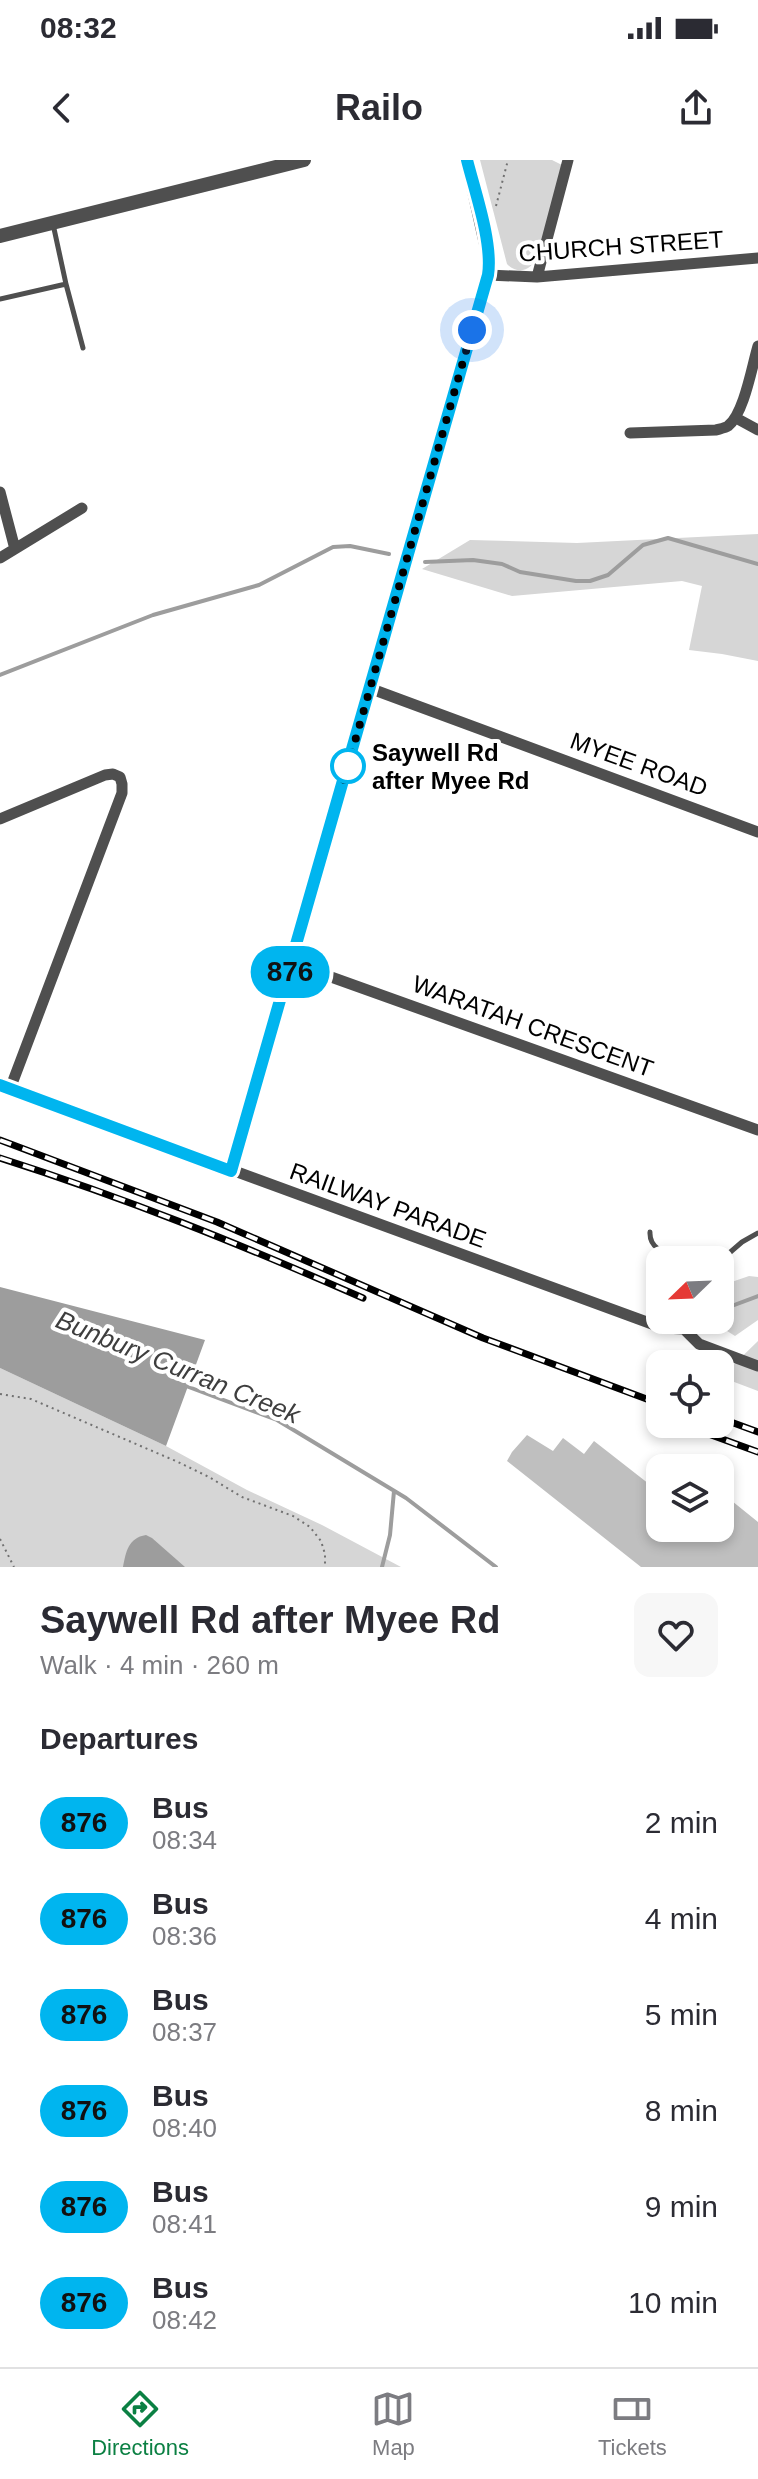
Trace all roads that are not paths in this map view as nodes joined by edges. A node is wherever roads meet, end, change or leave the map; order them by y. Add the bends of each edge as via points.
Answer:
1 (304, 160) edge
2 (467, 160) edge
3 (568, 160) edge
4 (52, 223) junction
5 (0, 236) edge
6 (758, 258) edge
7 (488, 275) junction
8 (537, 277) junction
9 (66, 284) junction
10 (0, 299) edge
11 (758, 346) edge
12 (83, 348) dead end
13 (736, 418) junction
14 (758, 430) edge
15 (630, 433) dead end
16 (0, 492) edge
17 (82, 508) dead end
18 (15, 549) junction
19 (0, 558) edge
20 (369, 688) junction
21 (0, 819) edge
22 (758, 832) edge
23 (292, 963) junction
24 (5, 1087) edge
25 (758, 1130) edge
26 (231, 1171) junction
27 (650, 1232) dead end
28 (758, 1233) edge
29 (653, 1246) edge
30 (734, 1249) edge
31 (646, 1322) edge
32 (689, 1334) edge
33 (758, 1366) edge

1 - 4 street
2 - 7 street via 486,238
3 - 8 street
4 - 5 street
4 - 9 lane
6 - 8 street, CHURCH STREET
7 - 8 street, CHURCH STREET
7 - 20 street
9 - 10 lane
9 - 12 lane
11 - 13 street
13 - 14 street
13 - 15 street via 716,430
16 - 18 street
17 - 18 street
18 - 19 street
20 - 22 street, MYEE ROAD
20 - 23 street
21 - 24 street via 105,775 120,777 122,793
23 - 25 street, WARATAH CRESCENT
23 - 26 street
24 - 26 street, RAILWAY PARADE
26 - 31 street, RAILWAY PARADE
27 - 29 lane
28 - 30 lane
32 - 33 street, RAILWAY PARADE via 699,1344

